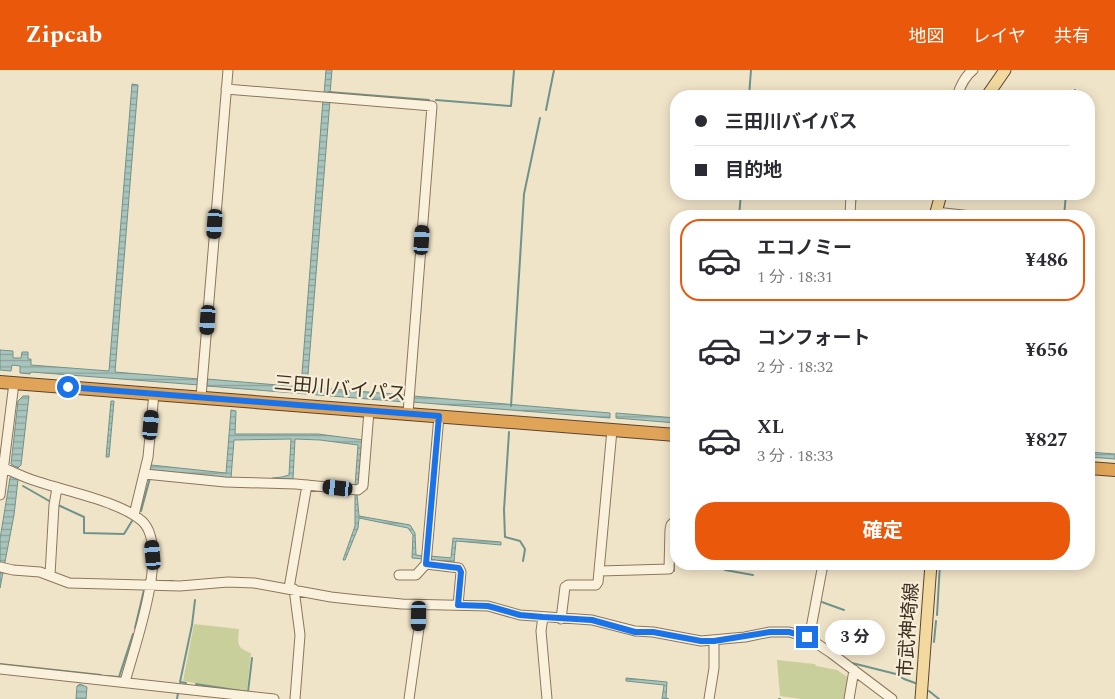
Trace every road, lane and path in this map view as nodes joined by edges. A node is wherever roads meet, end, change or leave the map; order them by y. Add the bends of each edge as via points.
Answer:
1 (228, 70) edge
2 (973, 70) edge
3 (1005, 70) edge
4 (226, 89) junction
5 (959, 90) edge
6 (991, 90) edge
7 (0, 382) edge
8 (14, 383) junction
9 (154, 393) junction
10 (201, 397) junction
11 (369, 411) junction
12 (408, 413) junction
13 (439, 416) junction
14 (612, 430) junction
15 (670, 435) edge
16 (2, 467) edge
17 (1095, 468) edge
18 (1115, 470) edge
19 (145, 474) junction
20 (307, 485) junction
21 (57, 488) junction
22 (0, 495) edge
23 (134, 515) junction
24 (670, 530) edge
25 (426, 564) junction
26 (2, 568) edge
27 (670, 569) edge
28 (670, 569) edge
29 (822, 570) edge
30 (931, 570) edge
31 (600, 571) junction
32 (399, 574) dead end
33 (50, 575) junction
34 (151, 584) junction
35 (291, 587) junction
36 (458, 603) junction
37 (419, 605) junction
38 (561, 616) junction
39 (543, 617) junction
40 (808, 635) junction
41 (714, 641) junction
42 (0, 669) edge
43 (854, 670) junction
44 (125, 682) junction
45 (185, 694) edge
46 (274, 699) edge
47 (295, 699) edge
48 (409, 699) edge
49 (547, 699) edge
50 (709, 699) edge
51 (850, 699) edge
52 (892, 699) edge
53 (921, 699) edge

1 - 4 street
2 - 5 street
3 - 6 main road
4 - 10 street
4 - 12 street via 432,106
7 - 8 highway, 三田川バイパス
8 - 9 highway, 三田川バイパス
8 - 16 street
9 - 10 highway, 三田川バイパス
9 - 19 street
10 - 11 highway, 三田川バイパス
11 - 12 highway, 三田川バイパス
11 - 20 street via 363,486 356,490
12 - 13 highway, 三田川バイパス
13 - 14 highway, 三田川バイパス
13 - 25 street
14 - 15 highway, 三田川バイパス
14 - 31 street
16 - 21 street
16 - 22 street
17 - 18 highway
19 - 20 street via 225,482
19 - 23 street
20 - 35 street
21 - 23 street
21 - 33 street
23 - 34 street via 148,529 152,540
24 - 27 street
25 - 32 street via 416,574
25 - 36 street via 459,568
26 - 33 street
28 - 31 street
29 - 40 street
30 - 53 main road, 市武神埼線
31 - 38 street via 596,585 565,587
33 - 34 street via 69,582
34 - 35 street via 180,586 254,582
34 - 44 street
35 - 37 street via 331,597
35 - 47 street via 300,635
36 - 37 street
36 - 39 street
37 - 48 street
38 - 39 street
38 - 41 street via 592,620 635,632
39 - 49 street via 541,631
40 - 41 street via 770,632
40 - 43 street
41 - 50 street
42 - 44 street
43 - 51 street
43 - 52 street
44 - 45 street
45 - 46 street

